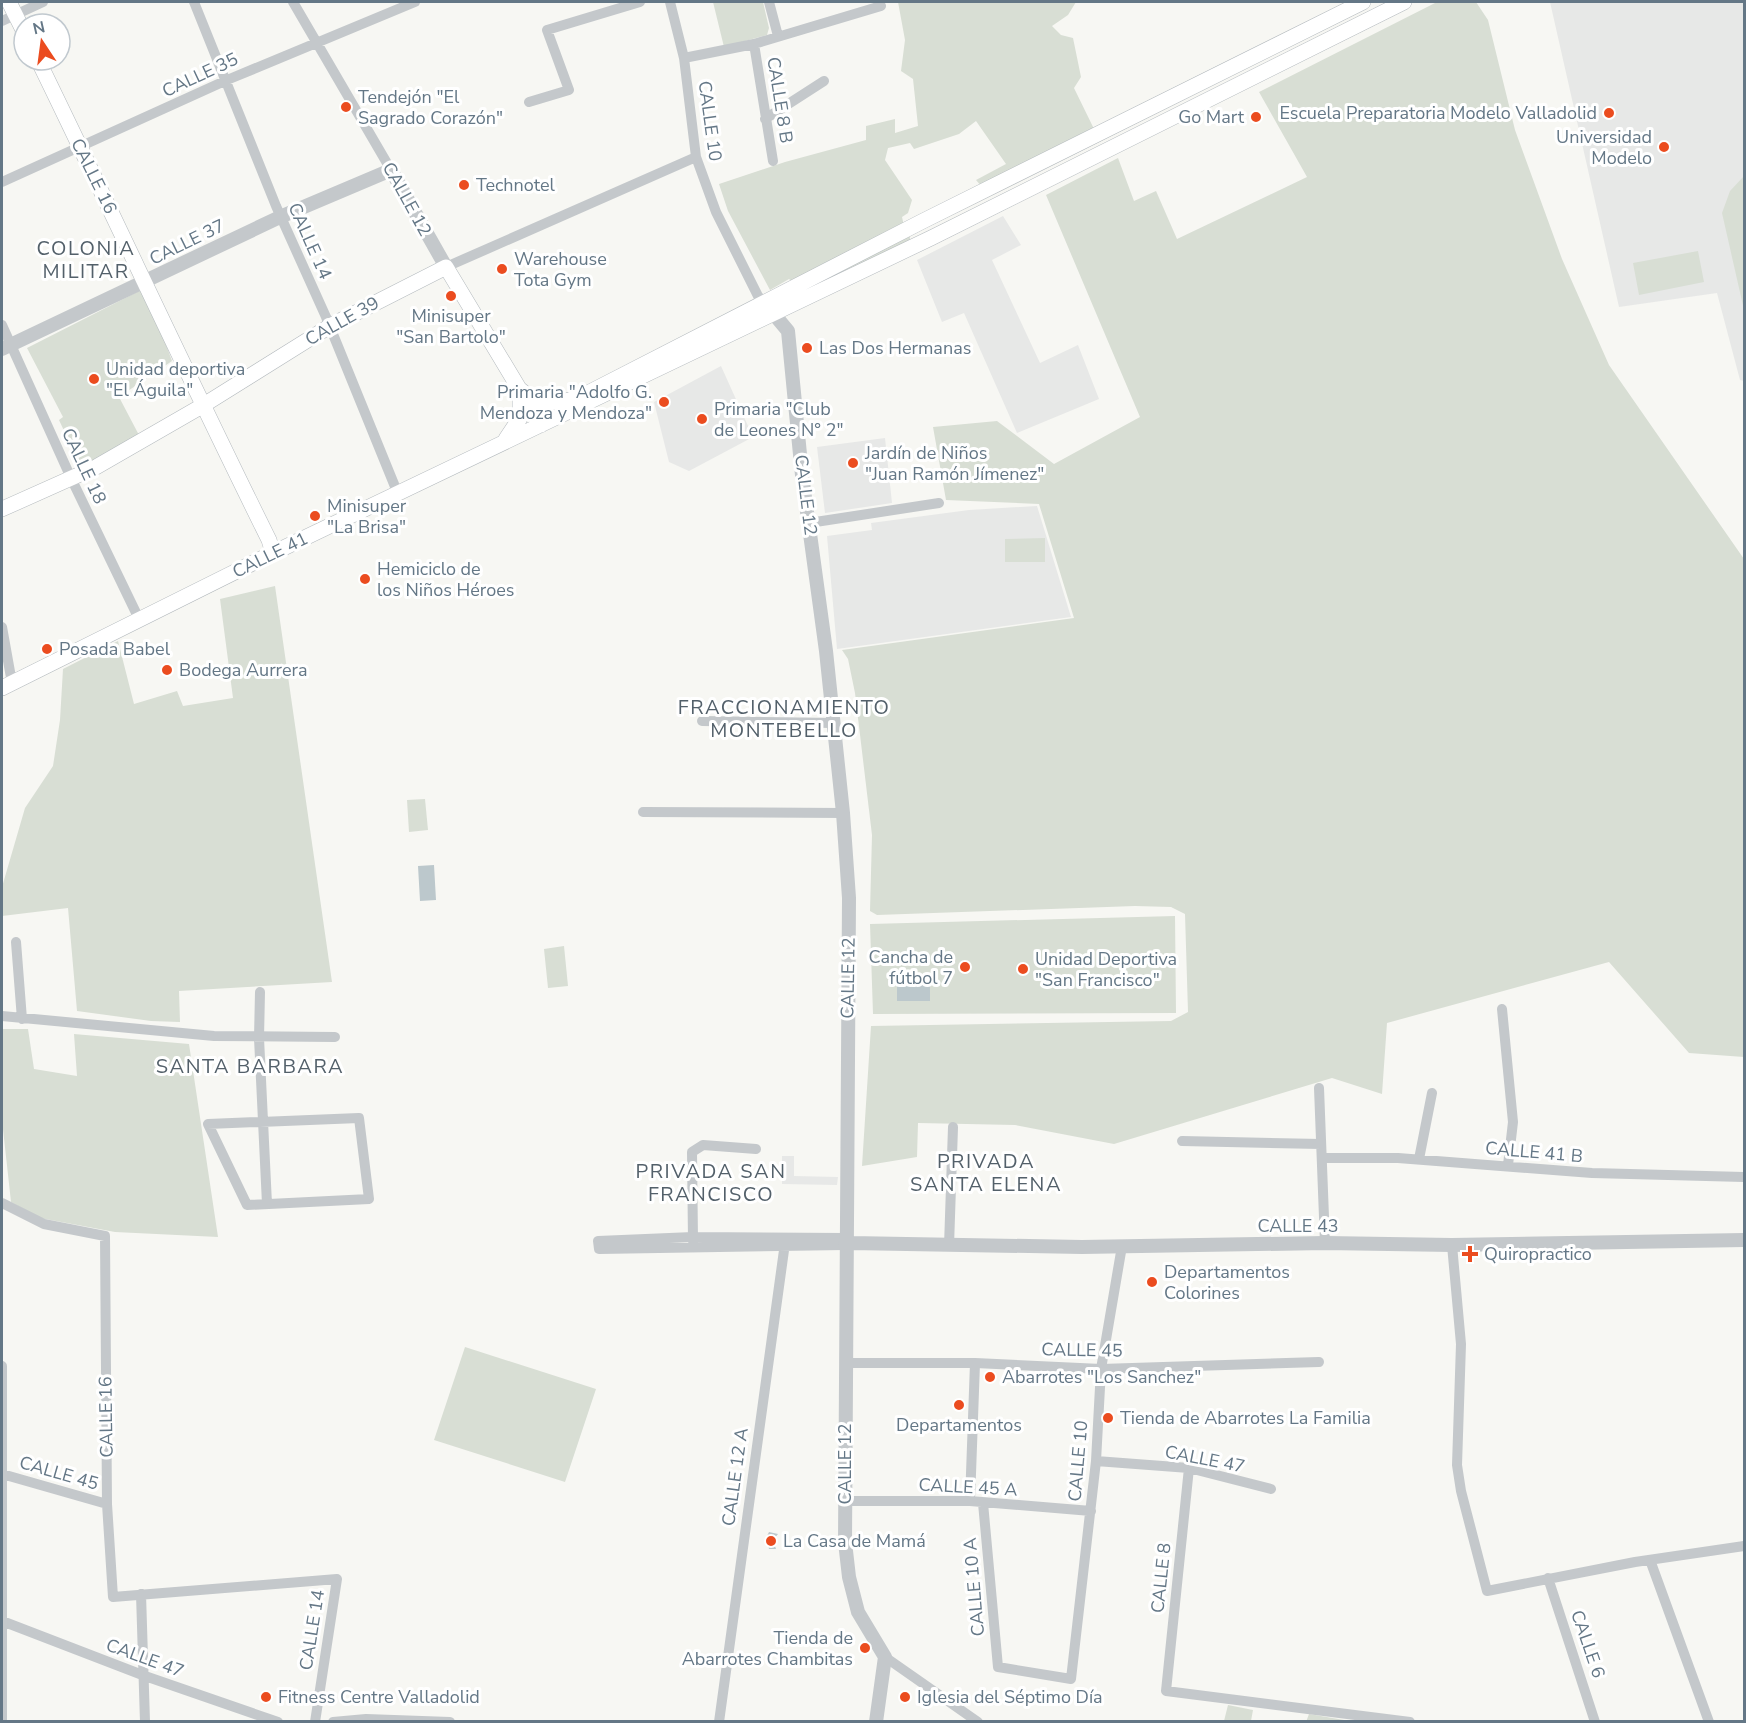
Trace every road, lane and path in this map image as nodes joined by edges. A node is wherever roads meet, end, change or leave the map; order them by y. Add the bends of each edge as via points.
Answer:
1 (43, 2) edge
2 (194, 2) edge
3 (293, 2) edge
4 (415, 2) edge
5 (640, 2) edge
6 (670, 2) edge
7 (770, 2) edge
8 (1363, 2) edge
9 (1404, 2) edge
10 (881, 6) dead end
11 (9, 12) edge
12 (778, 36) junction
13 (315, 42) junction
14 (754, 44) junction
15 (684, 58) junction
16 (44, 72) edge
17 (227, 80) junction
18 (824, 81) dead end
19 (529, 102) dead end
20 (765, 119) junction
21 (81, 148) junction
22 (696, 157) junction
23 (773, 161) dead end
24 (391, 170) junction
25 (2, 182) edge
26 (280, 217) junction
27 (923, 221) junction
28 (931, 238) junction
29 (446, 267) junction
30 (145, 282) junction
31 (770, 308) junction
32 (2, 325) edge
33 (330, 326) junction
34 (6, 348) edge
35 (518, 387) junction
36 (202, 406) junction
37 (541, 425) junction
38 (497, 446) junction
39 (70, 478) junction
40 (398, 494) junction
41 (939, 503) dead end
42 (2, 509) edge
43 (809, 523) junction
44 (273, 553) junction
45 (140, 619) junction
46 (2, 627) edge
47 (7, 686) edge
48 (702, 722) dead end
49 (834, 723) junction
50 (643, 812) dead end
51 (843, 813) junction
52 (16, 942) dead end
53 (260, 992) dead end
54 (1502, 1009) dead end
55 (2, 1016) edge
56 (22, 1018) junction
57 (335, 1037) dead end
58 (259, 1038) junction
59 (1319, 1088) dead end
60 (1432, 1093) dead end
61 (263, 1122) junction
62 (953, 1127) dead end
63 (1182, 1141) dead end
64 (1321, 1144) junction
65 (756, 1149) dead end
66 (1322, 1158) junction
67 (1419, 1159) junction
68 (1508, 1165) junction
69 (1744, 1177) edge
70 (2, 1203) edge
71 (267, 1204) junction
72 (1744, 1240) edge
73 (693, 1242) junction
74 (847, 1242) junction
75 (785, 1243) junction
76 (1325, 1243) junction
77 (1452, 1245) junction
78 (949, 1246) junction
79 (1122, 1246) junction
80 (1319, 1362) dead end
81 (845, 1363) junction
82 (975, 1363) junction
83 (2, 1366) edge
84 (1101, 1369) junction
85 (1096, 1461) junction
86 (1189, 1468) junction
87 (2, 1474) edge
88 (1271, 1489) dead end
89 (844, 1501) junction
90 (970, 1501) junction
91 (983, 1503) junction
92 (107, 1504) junction
93 (1091, 1510) junction
94 (1744, 1546) edge
95 (1650, 1560) junction
96 (1548, 1578) junction
97 (141, 1594) junction
98 (2, 1621) edge
99 (885, 1657) junction
100 (145, 1676) junction
101 (1071, 1679) joint
102 (2, 1722) edge
103 (145, 1722) edge
104 (278, 1722) edge
105 (315, 1722) edge
106 (333, 1722) edge
107 (450, 1722) edge
108 (719, 1722) edge
109 (876, 1722) edge
110 (978, 1722) edge
111 (1410, 1722) edge
112 (1595, 1722) edge
113 (1709, 1722) edge

1 - 11 street
2 - 17 street, CALLE 14
3 - 13 street, CALLE 12
4 - 13 street, CALLE 35
5 - 19 street via 547,30 569,90
6 - 15 street, CALLE 10
7 - 12 street
8 - 27 main road
9 - 28 main road
10 - 12 street
12 - 14 street
13 - 17 street, CALLE 35
13 - 24 street, CALLE 12
14 - 15 street
14 - 20 street, CALLE 8 B
15 - 22 street, CALLE 10
16 - 21 main road, CALLE 16
17 - 21 street, CALLE 35
17 - 26 street, CALLE 14
18 - 20 street
20 - 23 street, CALLE 8 B
21 - 25 street, CALLE 35
21 - 30 main road, CALLE 16
22 - 29 street, CALLE 39
22 - 31 street, CALLE 10 via 716,212 758,296
24 - 26 street, CALLE 37
24 - 29 street, CALLE 12
26 - 30 street, CALLE 37
26 - 33 street, CALLE 14
27 - 28 main road
27 - 31 main road
28 - 31 main road
29 - 33 main road, CALLE 39
29 - 35 main road, CALLE 12
30 - 34 street, CALLE 37
30 - 36 main road, CALLE 16
31 - 35 main road via 570,400 543,402 527,396
31 - 37 main road, CALLE 41
31 - 43 street, CALLE 12 via 788,331
32 - 34 street, CALLE 18
33 - 36 main road, CALLE 39
33 - 40 street, CALLE 14
34 - 39 street, CALLE 18
35 - 37 main road, CALLE 12
35 - 38 main road via 520,418 514,431
36 - 39 main road, CALLE 39
36 - 44 main road, CALLE 16
37 - 38 main road, CALLE 41
38 - 40 main road, CALLE 41
39 - 42 main road, CALLE 39
39 - 45 street, CALLE 18
40 - 44 main road, CALLE 41
41 - 43 street
43 - 49 street, CALLE 12
44 - 45 main road, CALLE 41
45 - 47 main road, CALLE 41
46 - 47 street
48 - 49 street
49 - 51 street, CALLE 12
50 - 51 street
51 - 74 street, CALLE 12 via 849,930
52 - 56 street
53 - 58 street
54 - 68 street via 1513,1122
55 - 56 street
56 - 58 street
57 - 58 street
58 - 61 street
59 - 64 street
60 - 67 street
61 - 71 street
61 - 71 street via 208,1124 247,1205
61 - 71 street via 359,1118 369,1199
62 - 78 street
63 - 64 street
64 - 66 street
65 - 73 street via 703,1145 692,1152
66 - 67 street, CALLE 41 B
66 - 76 street
67 - 68 street, CALLE 41 B
68 - 69 street, CALLE 41 B via 1620,1174
70 - 92 street, CALLE 16 via 44,1224 105,1236
72 - 77 street, CALLE 43
73 - 73 street via 598,1240 599,1250
73 - 75 street
74 - 75 street
74 - 78 street, CALLE 43
74 - 81 street, CALLE 12
75 - 108 street, CALLE 12 A
76 - 77 street, CALLE 43
76 - 79 street, CALLE 43
77 - 96 street via 1461,1344 1457,1465 1487,1591
78 - 79 street, CALLE 43
79 - 84 street, CALLE 10
80 - 84 street, CALLE 45
81 - 82 street, CALLE 45
81 - 89 street, CALLE 12
82 - 84 street, CALLE 45
82 - 90 street
83 - 87 street
84 - 85 street, CALLE 10
85 - 86 street, CALLE 47
85 - 93 street, CALLE 10
86 - 88 street, CALLE 47
86 - 111 street, CALLE 8 via 1166,1691
87 - 92 street, CALLE 45
87 - 98 street
89 - 90 street, CALLE 45 A
89 - 99 street, CALLE 12 via 844,1542 858,1612
90 - 91 street, CALLE 45 A
91 - 93 street, CALLE 45 A
91 - 101 street, CALLE 10 A via 998,1667
92 - 97 street, CALLE 16 via 113,1597
93 - 101 street, CALLE 10
94 - 95 street
95 - 96 street
95 - 113 street
96 - 112 street, CALLE 6
97 - 100 street
97 - 105 street, CALLE 14 via 337,1579
98 - 100 street, CALLE 47
98 - 102 street
99 - 109 street
99 - 110 street, CALLE 12
100 - 103 street
100 - 104 street, CALLE 47
106 - 107 street

